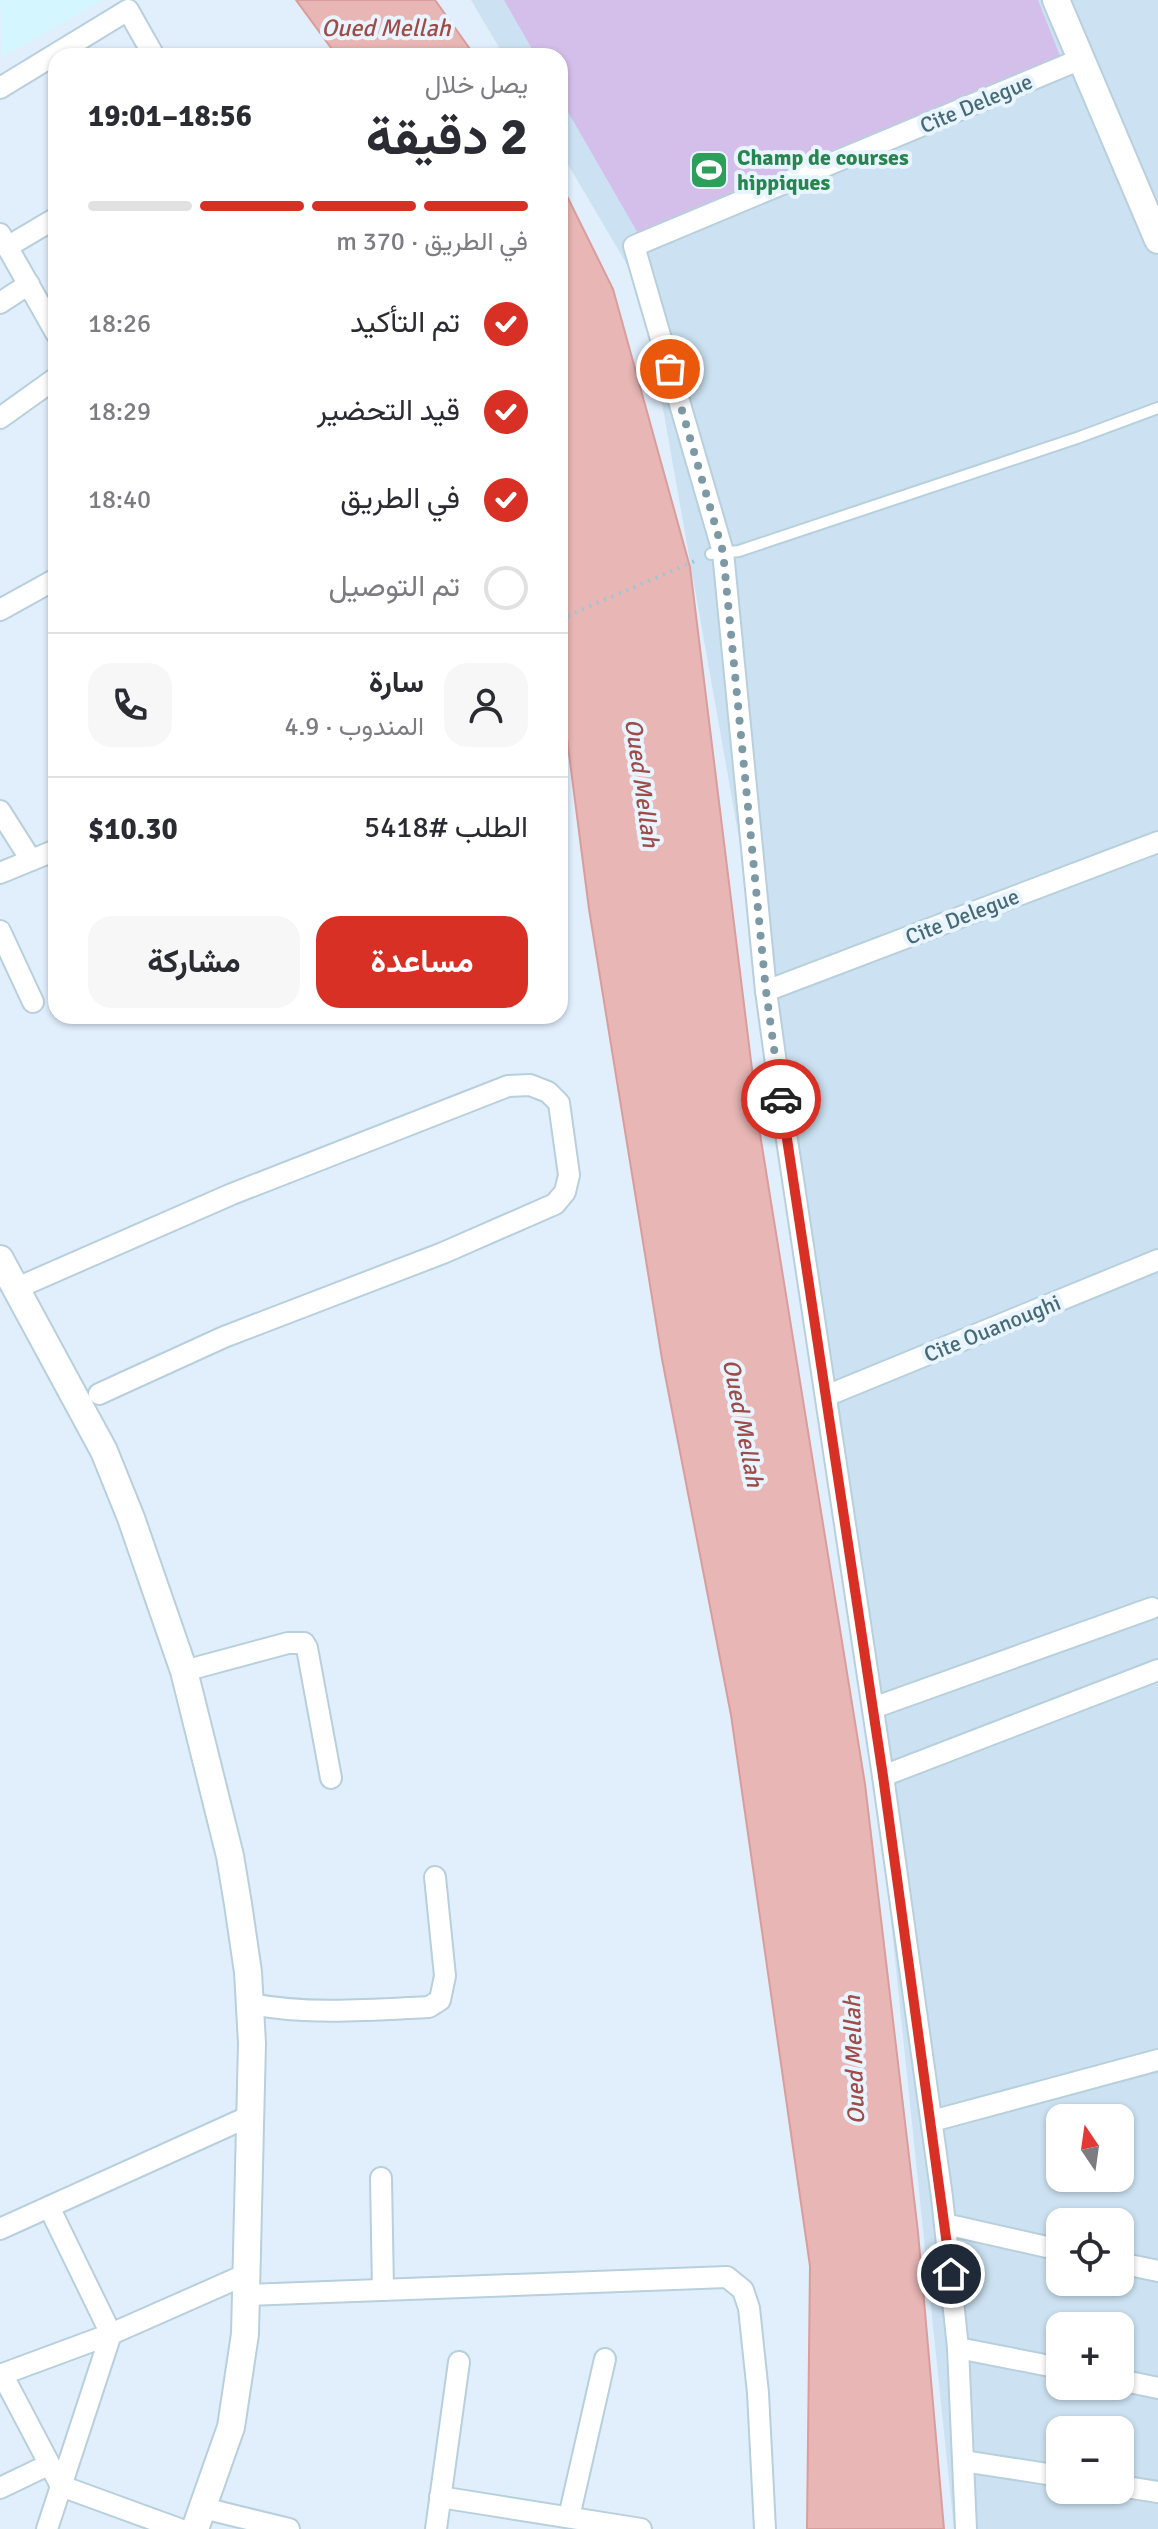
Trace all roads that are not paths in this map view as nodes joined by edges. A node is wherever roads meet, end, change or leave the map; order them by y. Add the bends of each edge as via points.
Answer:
1 (1056, 0) edge
2 (126, 5) edge
3 (61, 48) edge
4 (150, 48) edge
5 (48, 56) edge
6 (1081, 59) junction
7 (0, 88) edge
8 (48, 222) edge
9 (1158, 240) edge
10 (4, 241) edge
11 (29, 284) junction
12 (0, 303) edge
13 (48, 318) edge
14 (48, 384) edge
15 (1158, 408) edge
16 (0, 418) edge
17 (717, 553) junction
18 (48, 583) edge
19 (0, 610) edge
20 (0, 811) edge
21 (1158, 842) edge
22 (48, 853) edge
23 (31, 860) junction
24 (0, 873) edge
25 (0, 931) edge
26 (766, 991) junction
27 (33, 1002) dead end
28 (0, 1259) edge
29 (1158, 1260) edge
30 (17, 1288) junction
31 (99, 1394) dead end
32 (826, 1396) junction
33 (1152, 1608) dead end
34 (1158, 1670) edge
35 (184, 1671) junction
36 (873, 1708) junction
37 (883, 1776) junction
38 (331, 1778) dead end
39 (435, 1877) dead end
40 (251, 2004) junction
41 (1158, 2060) edge
42 (250, 2116) junction
43 (932, 2121) junction
44 (381, 2178) dead end
45 (49, 2207) junction
46 (945, 2224) junction
47 (0, 2229) edge
48 (1046, 2247) edge
49 (1134, 2266) edge
50 (1158, 2271) edge
51 (246, 2285) junction
52 (383, 2290) junction
53 (111, 2334) junction
54 (958, 2348) junction
55 (605, 2359) dead end
56 (459, 2362) dead end
57 (1046, 2365) edge
58 (1, 2375) edge
59 (1134, 2383) edge
60 (1158, 2388) edge
61 (963, 2461) junction
62 (48, 2465) junction
63 (1046, 2474) edge
64 (61, 2486) junction
65 (0, 2488) edge
66 (1134, 2488) edge
67 (1158, 2492) edge
68 (440, 2497) junction
69 (569, 2517) junction
70 (199, 2519) edge
71 (47, 2529) edge
72 (179, 2529) edge
73 (289, 2529) edge
74 (436, 2529) edge
75 (641, 2529) edge
76 (765, 2529) edge
77 (966, 2529) edge

1 - 6 street
2 - 3 street
2 - 4 street
5 - 7 street
6 - 9 street
6 - 17 street, Cite Delegue via 634,246
8 - 10 street
10 - 11 street
11 - 12 street
11 - 13 street
14 - 16 street
15 - 17 lane via 739,551
17 - 26 street
18 - 19 street
20 - 23 street
21 - 26 street, Cite Delegue
22 - 23 street
23 - 24 street
25 - 27 street
26 - 32 street
28 - 30 street
29 - 32 street, Cite Ouanoughi
30 - 31 street via 232,1194 508,1086 530,1085 559,1103 569,1175 555,1204 224,1337
30 - 35 street via 104,1451
32 - 36 street
33 - 36 street
34 - 37 street
35 - 38 street via 304,1643
35 - 40 street via 230,1856
36 - 37 street
37 - 43 street
39 - 40 street via 445,1976 440,2000 429,2007 348,2011
40 - 42 street
41 - 43 street
42 - 45 street
42 - 51 street
43 - 46 street
44 - 52 street
45 - 47 street
45 - 53 street
46 - 48 street
46 - 54 street
49 - 50 street
51 - 52 street
51 - 53 street
51 - 70 street via 245,2334 231,2427
52 - 76 street via 727,2277 737,2283 749,2308 754,2343
53 - 58 street
53 - 64 street
54 - 57 street
54 - 61 street
55 - 69 street
56 - 68 street
58 - 62 street
59 - 60 street
61 - 63 street
61 - 77 street
62 - 64 street
62 - 65 street
64 - 71 street
64 - 72 street
66 - 67 street
68 - 69 street
68 - 74 street
69 - 75 street
70 - 73 street

